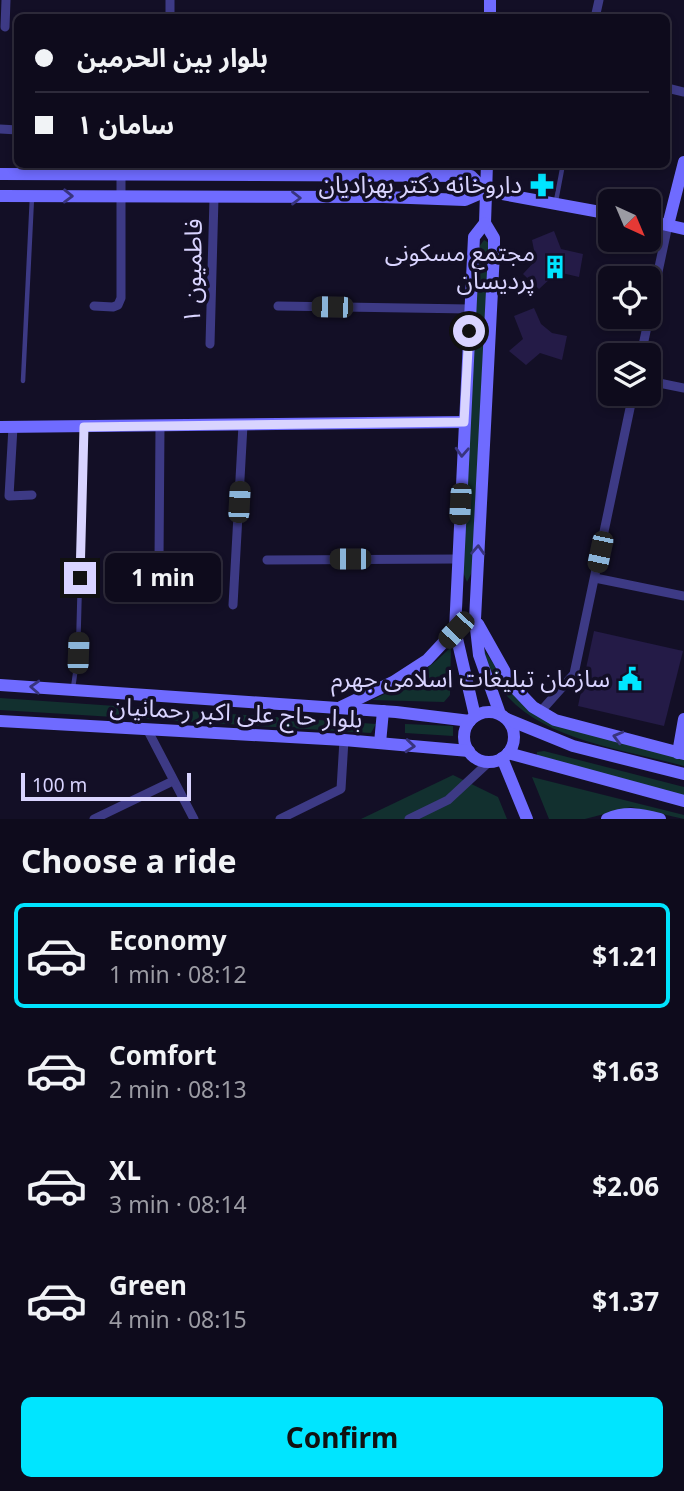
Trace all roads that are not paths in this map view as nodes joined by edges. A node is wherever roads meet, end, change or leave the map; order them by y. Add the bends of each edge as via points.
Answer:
1 (5, 0) edge
2 (2, 27) edge
3 (684, 162) edge
4 (487, 168) edge
5 (562, 168) edge
6 (167, 169) edge
7 (378, 170) edge
8 (0, 174) edge
9 (121, 174) junction
10 (442, 176) junction
11 (486, 191) junction
12 (0, 196) edge
13 (32, 196) junction
14 (120, 197) junction
15 (214, 198) junction
16 (442, 199) junction
17 (556, 203) junction
18 (598, 211) edge
19 (485, 223) junction
20 (662, 224) edge
21 (668, 225) junction
22 (684, 229) edge
23 (659, 266) edge
24 (94, 306) dead end
25 (278, 306) dead end
26 (470, 309) junction
27 (211, 344) dead end
28 (23, 382) dead end
29 (661, 383) edge
30 (684, 388) edge
31 (631, 406) edge
32 (464, 422) junction
33 (243, 425) junction
34 (160, 426) junction
35 (7, 427) edge
36 (84, 427) junction
37 (32, 495) dead end
38 (458, 559) junction
39 (142, 560) dead end
40 (267, 560) dead end
41 (159, 561) junction
42 (211, 563) dead end
43 (595, 578) junction
44 (476, 588) junction
45 (457, 589) junction
46 (684, 596) edge
47 (233, 605) dead end
48 (475, 619) junction
49 (456, 630) junction
50 (0, 685) edge
51 (73, 689) junction
52 (338, 708) junction
53 (383, 711) junction
54 (541, 711) junction
55 (503, 716) junction
56 (472, 718) junction
57 (684, 719) edge
58 (0, 720) edge
59 (147, 729) junction
60 (344, 740) junction
61 (380, 743) junction
62 (469, 751) junction
63 (681, 754) edge
64 (500, 758) junction
65 (684, 774) edge
66 (173, 781) junction
67 (684, 801) edge
68 (94, 819) edge
69 (194, 819) edge
70 (280, 819) edge
71 (408, 819) edge
72 (527, 819) edge
73 (607, 819) edge
74 (660, 819) edge

1 - 2 street
3 - 21 main road
4 - 11 main road
5 - 17 lane
6 - 7 main road
6 - 9 main road
7 - 10 main road
8 - 9 main road
9 - 14 street
10 - 11 main road via 471,176
10 - 16 main road
11 - 16 main road via 465,200
11 - 17 main road
11 - 19 main road
12 - 13 main road
13 -> 14 main road
13 - 28 lane
14 - 15 main road
14 - 24 street via 121,299 113,307
15 -> 16 main road
15 - 27 street, فاطمیون ۱
17 - 18 main road
19 - 26 main road via 474,237
44 -> 19 main road via 494,245
20 - 21 main road
21 - 22 main road
21 - 23 street
25 - 26 street
26 - 32 main road
29 - 30 street
31 - 43 street
32 - 33 main road
32 -> 38 main road
33 - 34 main road
33 - 47 street
34 - 36 main road
34 - 41 street
35 - 36 main road
35 - 37 street via 9,496
36 - 51 lane
38 - 40 street
38 - 45 main road
39 - 41 street
41 - 42 street
43 - 46 street
43 - 54 street via 574,674
44 - 45 main road
44 - 48 main road
45 - 49 main road
48 - 54 main road via 513,686
48 - 55 main road via 480,655
49 - 52 main road via 427,660
49 - 56 main road
51 -> 50 main road, بلوار حاج علی اکبر رحمانیان
51 - 52 main road, بلوار حاج علی اکبر رحمانیان
52 - 53 main road, بلوار حاج علی اکبر رحمانیان
53 - 56 main road, بلوار حاج علی اکبر رحمانیان
53 - 61 main road
63 -> 54 main road via 555,720
55 - 56 main road via 492,712
55 - 64 main road via 514,739
55 - 65 main road via 573,746
56 - 62 main road via 464,736
57 - 63 main road
58 - 59 main road, بلوار حاج علی اکبر رحمانیان
59 - 60 main road, بلوار حاج علی اکبر رحمانیان
59 - 66 street
60 - 61 main road, بلوار حاج علی اکبر رحمانیان
60 - 70 street via 341,789
61 -> 62 main road, بلوار حاج علی اکبر رحمانیان
62 - 64 main road via 474,757
64 - 67 main road
64 - 71 street via 448,800
64 - 72 main road
66 - 68 street
66 - 69 street
73 - 74 main road via 618,814

